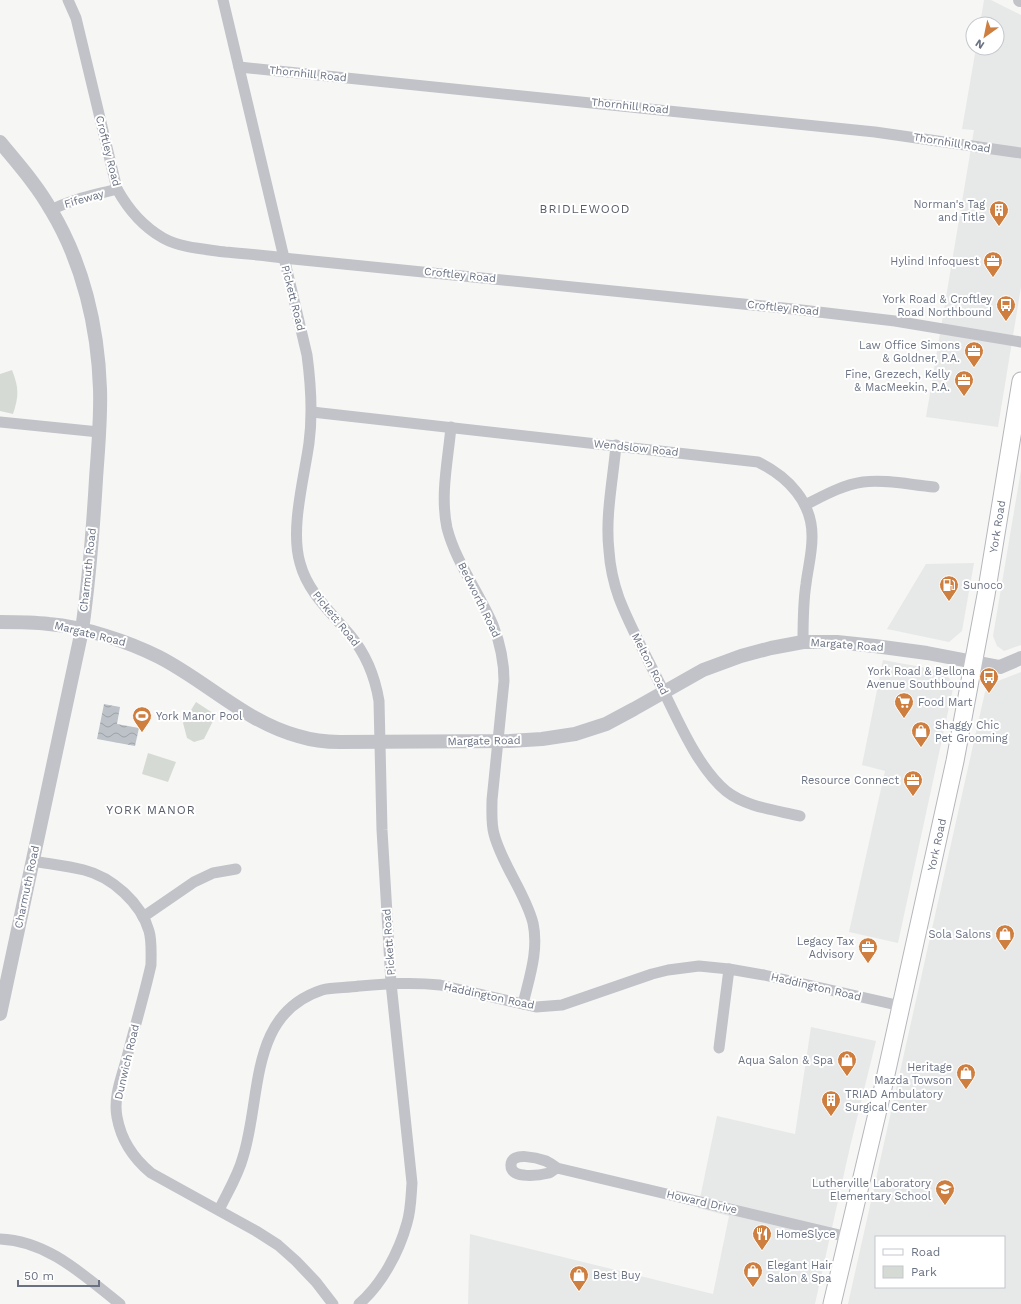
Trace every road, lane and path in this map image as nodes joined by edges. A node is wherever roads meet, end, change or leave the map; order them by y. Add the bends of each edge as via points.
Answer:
1 (68, 0) edge
2 (223, 0) edge
3 (239, 67) junction
4 (0, 142) edge
5 (1021, 153) edge
6 (117, 189) junction
7 (51, 210) junction
8 (283, 258) junction
9 (1021, 342) edge
10 (1021, 381) edge
11 (312, 412) junction
12 (0, 422) edge
13 (451, 427) junction
14 (99, 432) junction
15 (616, 445) junction
16 (934, 487) dead end
17 (805, 505) junction
18 (0, 622) edge
19 (82, 630) junction
20 (803, 642) junction
21 (1021, 658) edge
22 (973, 662) junction
23 (664, 692) junction
24 (498, 741) junction
25 (380, 743) junction
26 (800, 816) dead end
27 (33, 861) junction
28 (236, 869) dead end
29 (143, 916) junction
30 (729, 969) junction
31 (392, 983) junction
32 (523, 1004) junction
33 (901, 1006) junction
34 (0, 1014) edge
35 (719, 1048) dead end
36 (557, 1168) dead end
37 (219, 1210) junction
38 (848, 1237) junction
39 (0, 1239) edge
40 (120, 1304) edge
41 (333, 1304) edge
42 (359, 1304) edge
43 (832, 1304) edge

1 - 6 street, Croftley Road via 76,18
2 - 3 street, Pickett Road
3 - 5 street, Thornhill Road via 875,132
3 - 8 street, Pickett Road
4 - 7 street, Charmuth Road via 20,165
6 - 7 street, Fifeway via 71,201
6 - 8 street, Croftley Road via 136,217 163,238 179,245
7 - 14 street, Charmuth Road via 68,245 92,313 98,351
8 - 9 street, Croftley Road via 793,308 895,321
8 - 11 street, Pickett Road via 307,355
10 - 22 main road, York Road
11 - 13 street, Wendslow Road
11 - 25 street, Pickett Road via 297,526 297,552 310,588 351,636 370,667 379,701
12 - 14 street
13 - 15 street, Wendslow Road
13 - 24 street, Bedworth Road via 444,490 445,515 451,541 492,623 502,651 504,681
14 - 19 street, Charmuth Road via 88,590
15 - 17 street, Wendslow Road via 758,462 784,478
15 - 23 street, Melton Road via 608,524 613,574 618,597
16 - 17 street via 863,482 832,492
17 - 20 street, Wendslow Road via 812,537 802,613
18 - 19 street, Margate Road via 50,624
19 - 25 street, Margate Road via 124,641 157,656 187,672 257,719 284,732 327,742
19 - 27 street, Charmuth Road
20 - 22 street, Margate Road via 875,646
20 - 23 street, Margate Road via 741,656 703,670
21 - 22 street, Margate Road via 1000,667
22 - 33 main road, York Road
23 - 24 street, Margate Road via 606,724 575,734
23 - 26 street, Melton Road via 699,760 717,783 748,804
24 - 25 street, Margate Road
24 - 32 street, Bedworth Road via 491,820 500,851 527,907 535,938
25 - 31 street, Pickett Road via 382,830
27 - 29 street, Dunwich Road via 85,870 104,878 127,895
27 - 34 street, Charmuth Road
28 - 29 street via 213,874 194,882
29 - 37 street, Dunwich Road via 149,931 151,964 117,1093 116,1116 119,1128 128,1149 151,1173
30 - 32 street, Haddington Road via 699,966 668,970 562,1005 536,1007
30 - 33 street, Haddington Road
30 - 35 street
31 - 32 street, Haddington Road via 440,986
31 - 37 street, Haddington Road via 324,990 304,998 277,1022 261,1062 243,1158
31 - 42 street, Pickett Road via 412,1183 411,1203 402,1237 389,1266 376,1286
33 - 38 main road, York Road
36 - 38 street, Howard Drive
37 - 41 street, Dunwich Road via 278,1245 296,1260
38 - 43 main road, York Road
39 - 40 street via 30,1244 48,1251

